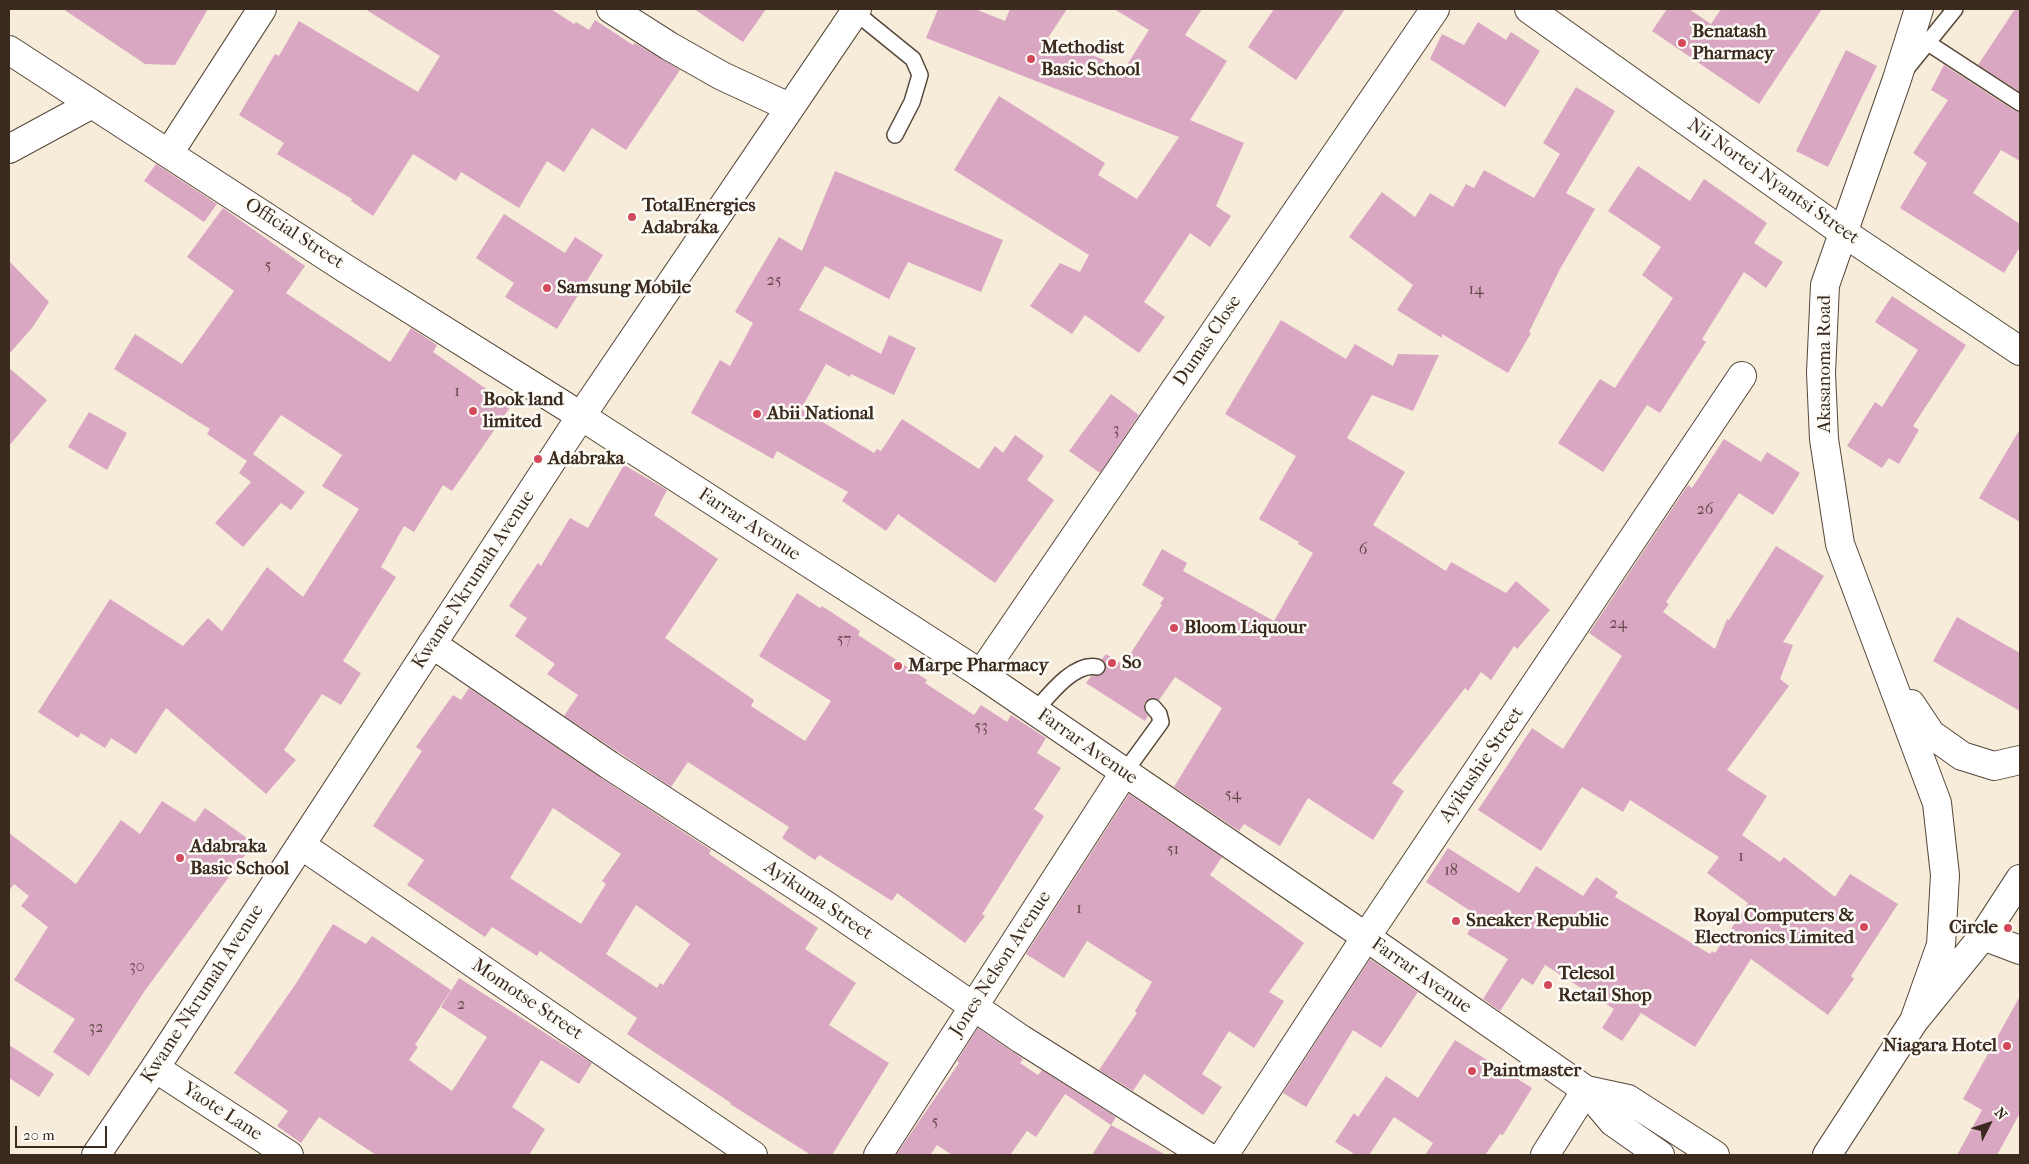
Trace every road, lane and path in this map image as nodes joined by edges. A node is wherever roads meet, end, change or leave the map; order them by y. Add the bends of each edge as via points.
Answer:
1 (262, 9) edge
2 (611, 9) edge
3 (1435, 9) edge
4 (1529, 9) edge
5 (1919, 9) edge
6 (1955, 9) edge
7 (856, 10) edge
8 (1928, 43) junction
9 (9, 50) edge
10 (1897, 79) junction
11 (2020, 103) edge
12 (92, 104) junction
13 (789, 107) junction
14 (894, 135) dead end
15 (9, 149) edge
16 (169, 153) junction
17 (1844, 233) junction
18 (2020, 351) edge
19 (1742, 376) dead end
20 (581, 416) junction
21 (432, 644) junction
22 (1886, 665) junction
23 (1097, 667) dead end
24 (980, 674) junction
25 (1154, 708) dead end
26 (1035, 711) junction
27 (2020, 760) edge
28 (1124, 773) junction
29 (301, 845) junction
30 (2020, 879) edge
31 (1983, 936) junction
32 (1366, 937) junction
33 (2020, 950) edge
34 (974, 1007) junction
35 (1914, 1021) junction
36 (155, 1068) junction
37 (1586, 1090) junction
38 (96, 1155) edge
39 (289, 1155) edge
40 (753, 1155) edge
41 (878, 1155) edge
42 (1205, 1155) edge
43 (1224, 1155) edge
44 (1545, 1155) edge
45 (1660, 1155) edge
46 (1715, 1155) edge
47 (1827, 1155) edge

1 - 16 street
2 - 13 street via 722,76
3 - 24 street, Dumas Close
4 - 17 street, Nii Nortei Nyantsi Street
5 - 10 street, Akasanoma Road
6 - 8 lane
7 - 13 street, Kwame Nkrumah Avenue
7 - 14 lane via 914,59 920,75 912,102
8 - 10 lane
8 - 11 lane
9 - 12 street, Official Street
10 - 17 street, Akasanoma Road
12 - 15 street
12 - 16 street, Official Street
13 - 20 street, Kwame Nkrumah Avenue
16 - 20 street, Official Street via 346,269
17 - 18 street, Nii Nortei Nyantsi Street
17 - 22 street, Akasanoma Road via 1825,285 1824,439 1840,544
19 - 32 street, Ayikushie Street
20 - 21 street, Kwame Nkrumah Avenue
20 - 24 street, Farrar Avenue
21 - 29 street, Kwame Nkrumah Avenue
21 - 34 street, Ayikuma Street
22 - 27 street, Akasanoma Road via 1931,734 1962,756 1994,766
22 - 35 street, Akasanoma Road via 1937,804 1945,875 1941,945
23 - 26 lane via 1088,665 1076,671
24 - 26 street, Farrar Avenue
25 - 28 lane via 1161,722
26 - 28 street, Farrar Avenue
28 - 32 street, Farrar Avenue
28 - 34 street, Jones Nelson Avenue
29 - 36 street, Kwame Nkrumah Avenue
29 - 40 street, Momotse Street
30 - 31 street
31 - 33 street
31 - 35 street
32 - 37 street, Farrar Avenue
32 - 43 street, Ayikushie Street
34 - 41 street, Jones Nelson Avenue
34 - 42 street, Ayikuma Street
35 - 47 street
36 - 38 street, Kwame Nkrumah Avenue
36 - 39 street, Yaote Lane
37 - 44 street
37 - 45 street, Farrar Avenue via 1613,1122
37 - 46 street, Farrar Avenue via 1628,1099

